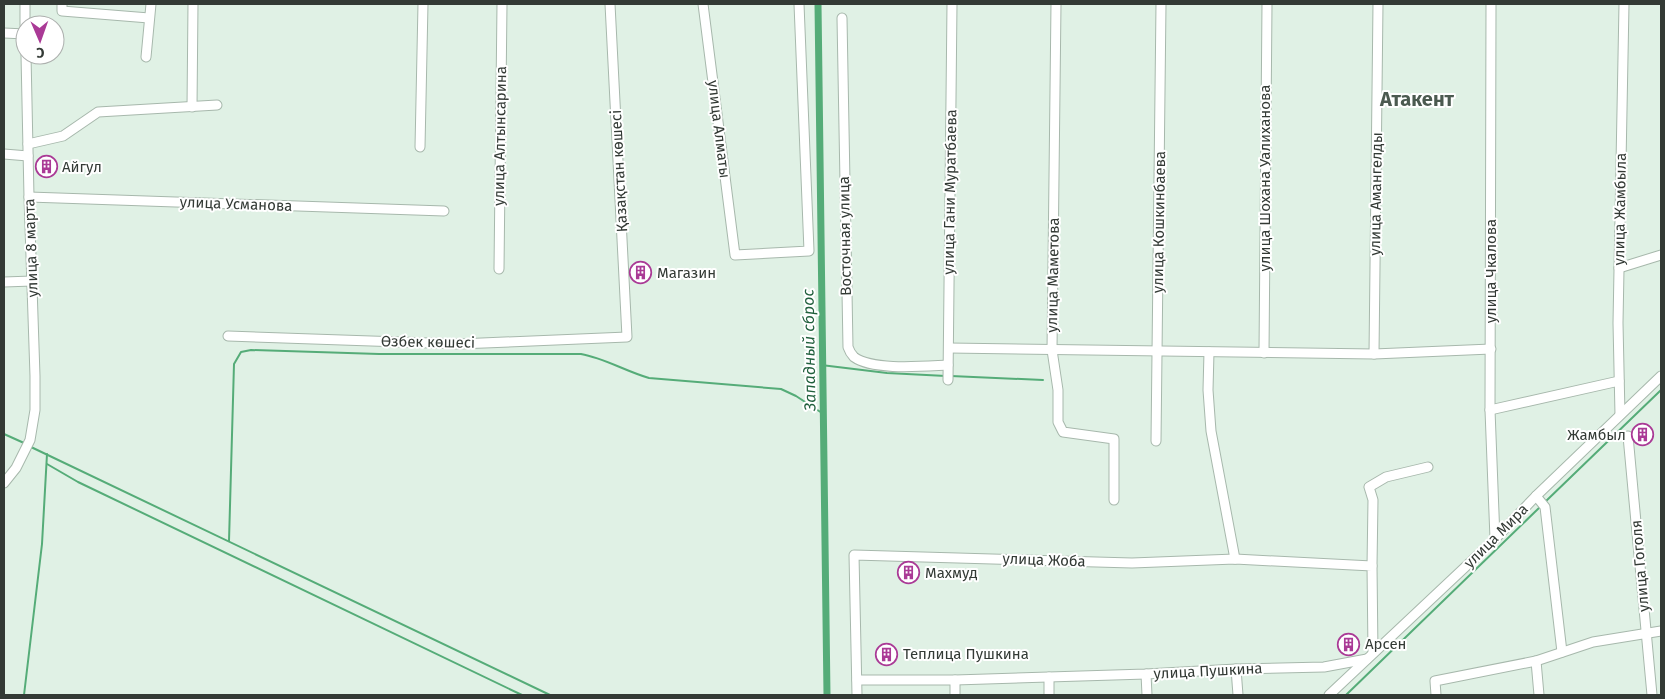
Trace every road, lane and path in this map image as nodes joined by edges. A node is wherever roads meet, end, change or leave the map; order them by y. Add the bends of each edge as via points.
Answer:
1 (62, 4) edge
2 (150, 4) edge
3 (193, 4) edge
4 (423, 4) edge
5 (502, 4) edge
6 (610, 4) edge
7 (703, 4) edge
8 (799, 4) edge
9 (952, 4) edge
10 (1056, 4) edge
11 (1161, 4) edge
12 (1267, 4) edge
13 (1378, 4) edge
14 (1491, 4) edge
15 (1624, 4) edge
16 (149, 18) junction
17 (842, 18) dead end
18 (146, 57) dead end
19 (26, 65) edge
20 (217, 105) dead end
21 (192, 107) junction
22 (28, 144) junction
23 (420, 147) dead end
24 (4, 154) edge
25 (28, 156) junction
26 (29, 197) junction
27 (444, 211) dead end
28 (1661, 256) edge
29 (1619, 268) junction
30 (499, 269) dead end
31 (4, 282) edge
32 (32, 282) junction
33 (228, 336) dead end
34 (627, 337) joint
35 (948, 348) junction
36 (1491, 349) junction
37 (1052, 350) junction
38 (1158, 351) junction
39 (1209, 352) junction
40 (1264, 353) junction
41 (1374, 354) junction
42 (948, 365) junction
43 (1661, 376) edge
44 (948, 380) dead end
45 (1618, 380) junction
46 (1490, 410) junction
47 (1620, 415) junction
48 (1628, 436) dead end
49 (1156, 441) dead end
50 (1428, 468) dead end
51 (4, 483) edge
52 (1536, 496) junction
53 (1114, 500) dead end
54 (1495, 539) junction
55 (1235, 559) junction
56 (1372, 566) junction
57 (1661, 631) edge
58 (1646, 633) junction
59 (1562, 652) junction
60 (1370, 656) junction
61 (1536, 662) junction
62 (1236, 669) junction
63 (1146, 674) junction
64 (1049, 676) junction
65 (857, 680) junction
66 (955, 680) junction
67 (857, 695) edge
68 (955, 695) edge
69 (1049, 695) edge
70 (1147, 695) edge
71 (1238, 695) edge
72 (1330, 695) edge
73 (1436, 695) edge
74 (1539, 695) edge
75 (1652, 695) edge

1 - 16 street via 62,11
2 - 16 street
3 - 21 street
4 - 23 street
5 - 30 street, улица Алтынсарина
6 - 34 street, Қазақстан көшесі
7 - 8 street, улица Алматы via 735,255 809,251
9 - 35 street, улица Гани Муратбаева
10 - 37 street, улица Маметова
11 - 38 street, улица Кошкинбаева
12 - 40 street, улица Шохана Уалиханова
13 - 41 street, улица Амангелды
14 - 36 street, улица Чкалова
15 - 29 street, улица Жамбыла
16 - 18 street
17 - 42 street, Восточная улица via 848,347 854,356 867,362 892,367
19 - 22 street, улица 8 марта
20 - 21 street
21 - 22 street via 98,112 63,136
22 - 25 street, улица 8 марта
24 - 25 street
25 - 26 street, улица 8 марта
26 - 27 street, улица Усманова
26 - 32 street, улица 8 марта
28 - 29 street
29 - 45 street, улица Жамбыла
31 - 32 street
32 - 51 street, улица 8 марта via 35,410 30,440 16,468
33 - 34 street, Өзбек көшесі via 459,344
35 - 37 street
35 - 42 street, улица Гани Муратбаева
36 - 41 street
36 - 46 street, улица Чкалова
37 - 38 street
37 - 53 street, улица Маметова via 1058,390 1058,422 1063,432 1114,439
38 - 39 street
38 - 49 street, улица Кошкинбаева
39 - 40 street
39 - 55 street via 1211,431
40 - 41 street
42 - 44 street, улица Гани Муратбаева
43 - 47 street, улица Мира
45 - 46 street
45 - 47 street, улица Жамбыла
46 - 54 street, улица Чкалова
47 - 52 street, улица Мира
48 - 58 street, улица Гоголя
50 - 56 street via 1386,477 1369,487 1373,500
52 - 54 street, улица Мира
52 - 59 street via 1544,508
54 - 60 street, улица Мира
55 - 56 street, улица Жоба
55 - 65 street, улица Жоба via 1132,563 854,555
56 - 60 street
57 - 58 street
58 - 59 street via 1593,642
58 - 75 street, улица Гоголя
59 - 61 street
60 - 62 street, улица Пушкина via 1324,667
60 - 72 street, улица Мира
61 - 73 street via 1435,681
61 - 74 street
62 - 63 street, улица Пушкина
62 - 71 street
63 - 64 street, улица Пушкина
63 - 70 street
64 - 66 street, улица Пушкина
64 - 69 street
65 - 66 street, улица Пушкина
65 - 67 street
66 - 68 street

